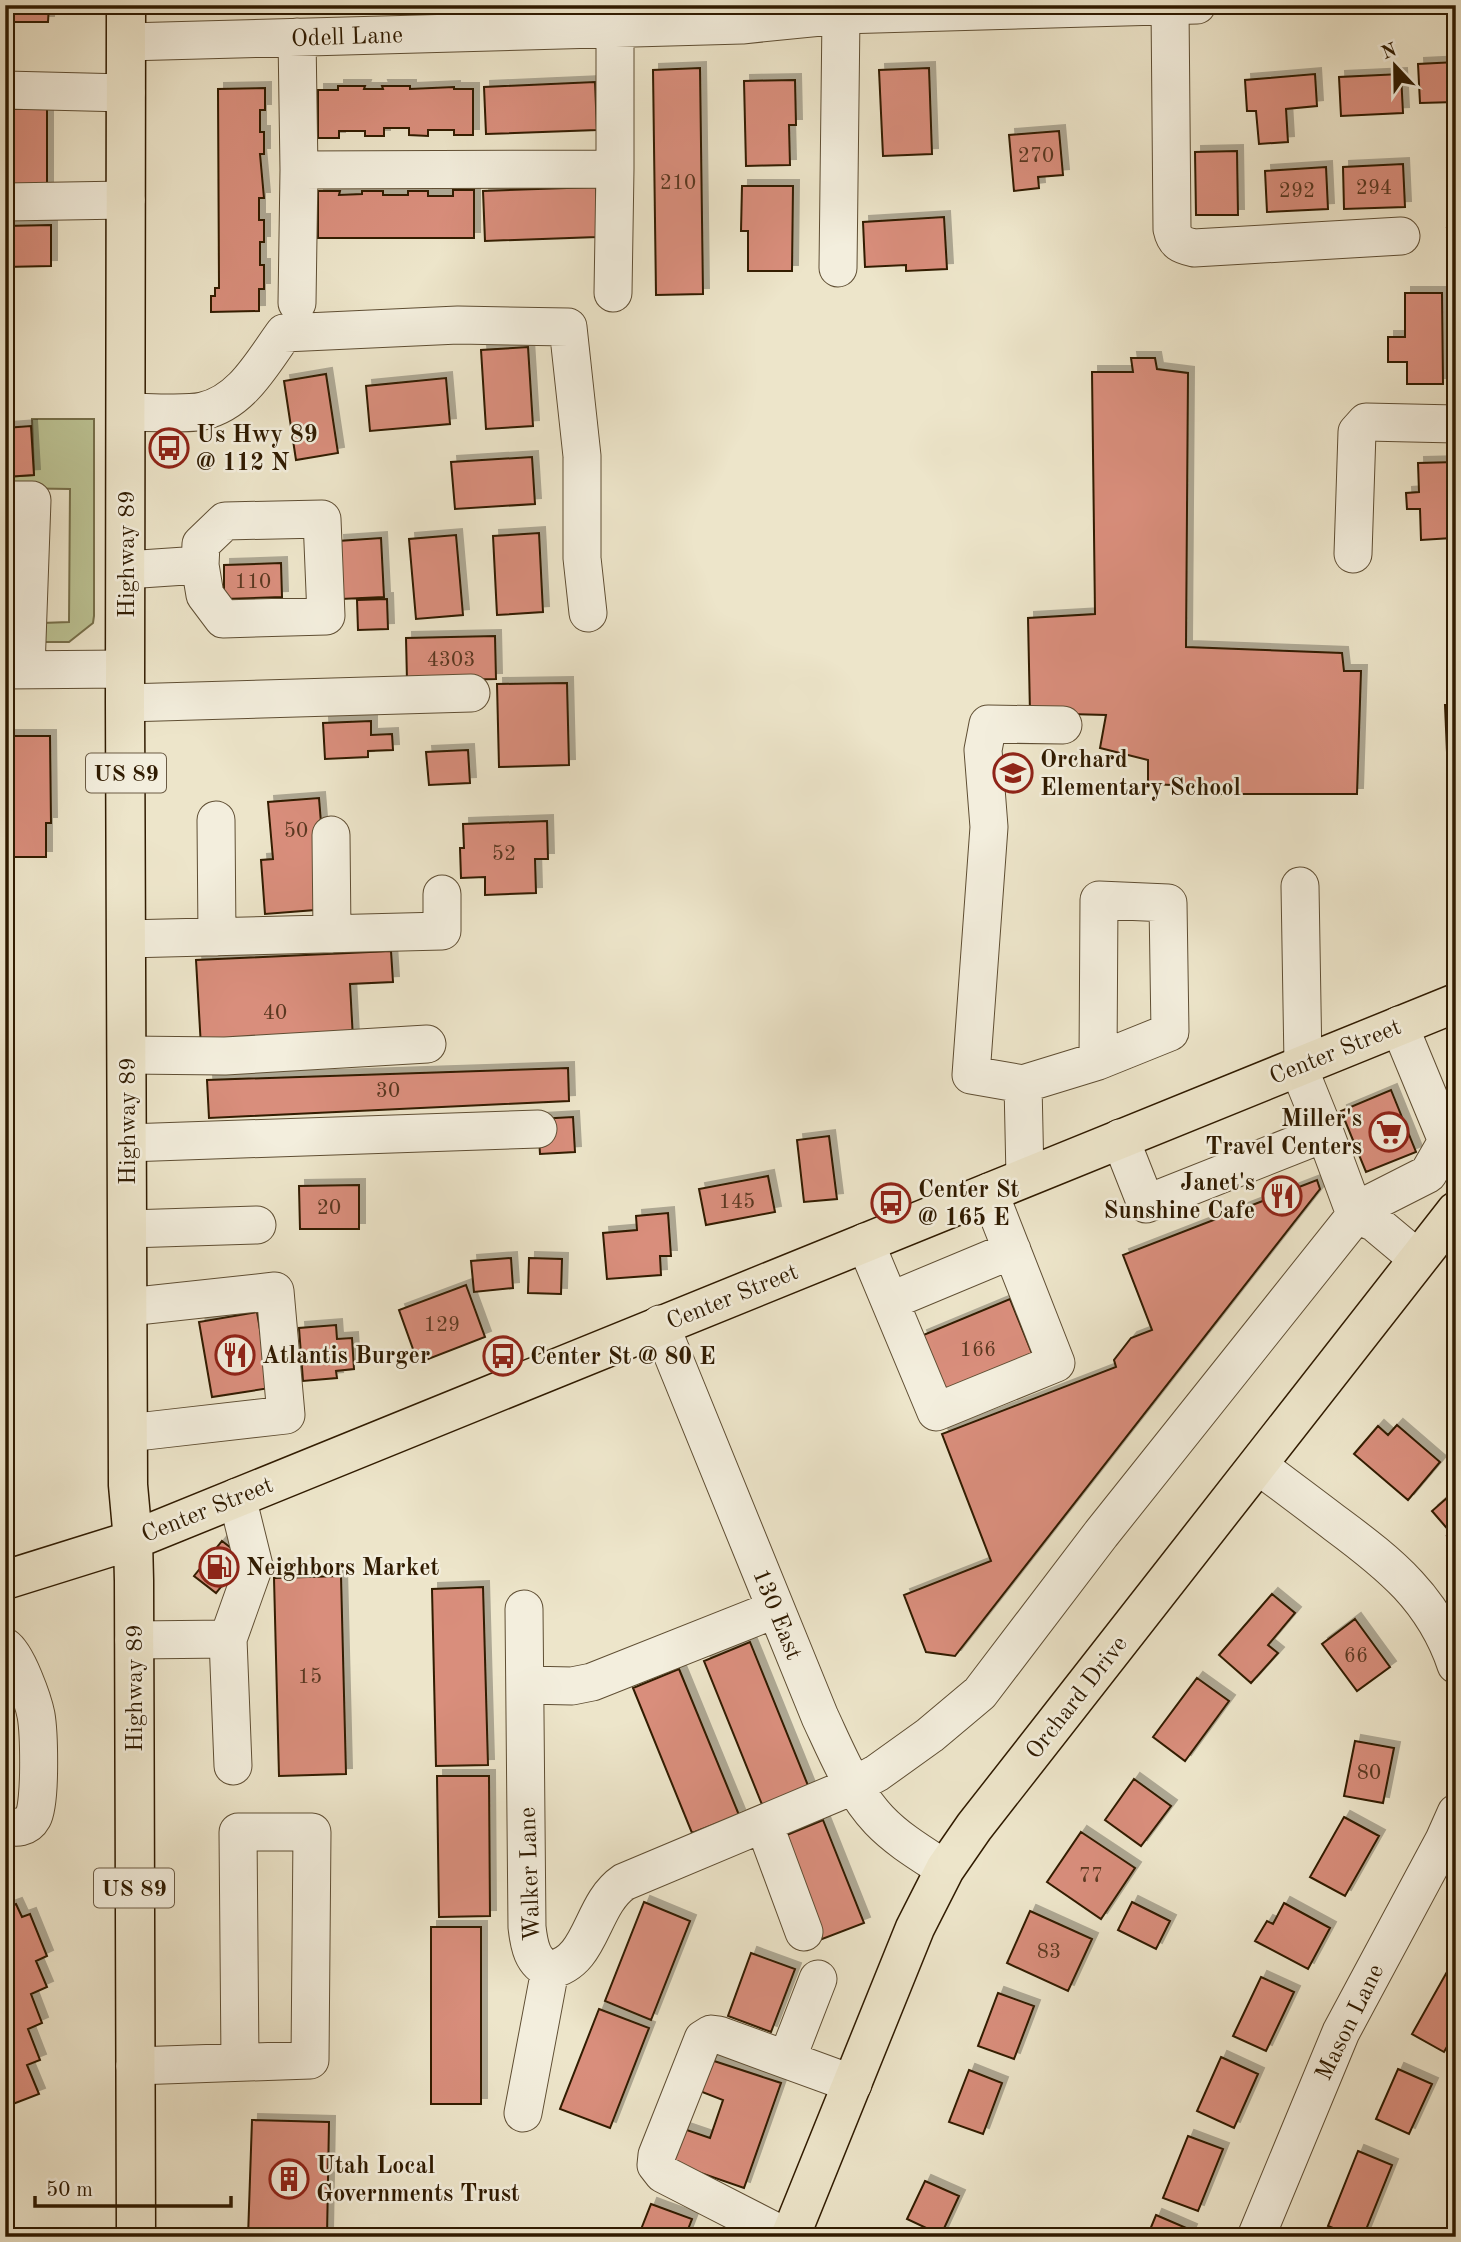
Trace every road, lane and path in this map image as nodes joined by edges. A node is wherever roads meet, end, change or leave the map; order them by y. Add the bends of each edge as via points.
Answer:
1 (1197, 5) edge
2 (1170, 6) edge
3 (907, 9) edge
4 (841, 15) junction
5 (126, 24) edge
6 (615, 29) junction
7 (297, 37) junction
8 (5, 90) edge
9 (126, 93) junction
10 (615, 169) junction
11 (299, 170) junction
12 (126, 200) junction
13 (5, 202) edge
14 (1401, 236) dead end
15 (838, 268) dead end
16 (613, 293) dead end
17 (297, 303) dead end
18 (126, 412) junction
19 (1456, 424) edge
20 (20, 500) dead end
21 (1353, 554) dead end
22 (200, 565) dead end
23 (126, 570) junction
24 (18, 579) edge
25 (587, 613) dead end
26 (16, 669) edge
27 (125, 686) junction
28 (471, 693) dead end
29 (1063, 725) dead end
30 (216, 820) dead end
31 (331, 835) dead end
32 (1300, 886) dead end
33 (442, 894) dead end
34 (332, 934) junction
35 (217, 937) junction
36 (126, 939) junction
37 (1456, 1003) edge
38 (1399, 1026) junction
39 (427, 1044) dead end
40 (127, 1055) junction
41 (1098, 1061) dead end
42 (1300, 1065) junction
43 (1023, 1084) junction
44 (538, 1129) dead end
45 (1325, 1133) junction
46 (1450, 1135) edge
47 (1121, 1138) junction
48 (127, 1143) junction
49 (1025, 1177) junction
50 (989, 1192) junction
51 (1456, 1211) edge
52 (1355, 1214) junction
53 (257, 1225) dead end
54 (128, 1229) junction
55 (865, 1242) junction
56 (1012, 1250) junction
57 (1418, 1259) junction
58 (890, 1301) junction
59 (128, 1307) junction
60 (660, 1324) junction
61 (128, 1433) junction
62 (1258, 1465) junction
63 (237, 1497) junction
64 (133, 1540) junction
65 (5, 1580) edge
66 (524, 1609) dead end
67 (776, 1609) junction
68 (228, 1639) junction
69 (134, 1640) junction
70 (5, 1647) edge
71 (1456, 1665) edge
72 (525, 1685) junction
73 (233, 1766) dead end
74 (855, 1785) junction
75 (1456, 1813) edge
76 (764, 1824) junction
77 (5, 1825) edge
78 (945, 1869) junction
79 (804, 1932) dead end
80 (550, 1970) junction
81 (818, 1979) dead end
82 (787, 2059) junction
83 (240, 2062) junction
84 (135, 2066) junction
85 (853, 2084) junction
86 (523, 2113) dead end
87 (136, 2237) edge
88 (788, 2237) edge
89 (1256, 2237) edge

1 - 2 street, Odell Lane
2 - 3 street, Odell Lane
2 - 14 street via 1172,229 1181,245 1194,248
3 - 4 street, Odell Lane
4 - 6 street, Odell Lane via 742,25
4 - 15 street
5 - 7 street, Odell Lane
5 - 9 main road, Highway 89 / US 89
6 - 7 street, Odell Lane
6 - 10 street
7 - 11 street
8 - 9 street
9 - 12 main road, Highway 89 / US 89
10 - 11 street
10 - 16 street
11 - 17 street
12 - 13 street
12 - 18 main road, Highway 89 / US 89
18 - 23 main road, Highway 89 / US 89
18 - 25 street via 202,412 231,400 284,333 458,325 568,327 582,456
19 - 21 street via 1366,422 1357,432
20 - 24 street
22 - 23 street
23 - 27 main road, Highway 89 / US 89
24 - 26 street
26 - 27 street
27 - 28 street
27 - 36 main road, Highway 89 / US 89
29 - 43 street via 988,724 983,750 989,827 971,1075
30 - 35 street
31 - 34 street
32 - 42 street
33 - 34 street via 442,931
34 - 35 street
35 - 36 street
36 - 40 main road, Highway 89 / US 89
37 - 38 main road, Center Street
38 - 42 main road, Center Street
38 - 46 street
39 - 40 street via 225,1056
40 - 48 main road, Highway 89 / US 89
41 - 43 street
42 - 45 street
42 - 47 main road, Center Street
43 - 49 street
44 - 48 street
45 - 47 street via 1146,1204
45 - 52 street
46 - 52 street via 1428,1174
47 - 49 main road, Center Street
48 - 54 main road, Highway 89 / US 89
49 - 50 main road, Center Street
50 - 55 main road, Center Street
50 - 56 street
51 - 57 main road, Orchard Drive
52 - 57 street via 1374,1223
52 - 74 street, Walker Lane via 980,1693 930,1735
53 - 54 street
54 - 59 main road, Highway 89 / US 89
55 - 58 street
55 - 60 main road, Center Street
56 - 58 street
56 - 58 street via 1056,1363 936,1412
57 - 62 main road, Orchard Drive
59 - 61 main road, Highway 89 / US 89
59 - 61 street via 275,1291 286,1415
60 - 63 main road, Center Street
60 - 67 street, 130 East
61 - 64 main road, Highway 89 / US 89
62 - 71 street via 1398,1572 1435,1620
62 - 78 main road, Orchard Drive
63 - 64 main road, Center Street
63 - 68 street via 254,1566
64 - 65 main road, Center Street
64 - 69 main road, Highway 89 / US 89
66 - 72 street, Walker Lane
67 - 72 street via 592,1682
67 - 74 street, 130 East
68 - 69 street
68 - 73 street
69 - 84 main road, Highway 89 / US 89
70 - 77 street via 14,1657 35,1710 37,1794 36,1810 28,1823
72 - 80 street, Walker Lane via 527,1927 533,1955
74 - 76 street, Walker Lane
74 - 78 street, 130 East via 890,1830
75 - 89 street, Mason Lane via 1341,2032
76 - 79 street
76 - 80 street, Walker Lane via 617,1887 601,1906 581,1950 568,1964
78 - 85 main road, Orchard Drive via 915,1928
80 - 86 street
81 - 82 street
82 - 85 street
82 - 88 street via 719,2035 704,2039 656,2165 663,2174
83 - 83 street via 310,2060 312,1832 238,1832
83 - 84 street
84 - 87 main road, Highway 89 / US 89
85 - 88 main road, Orchard Drive

